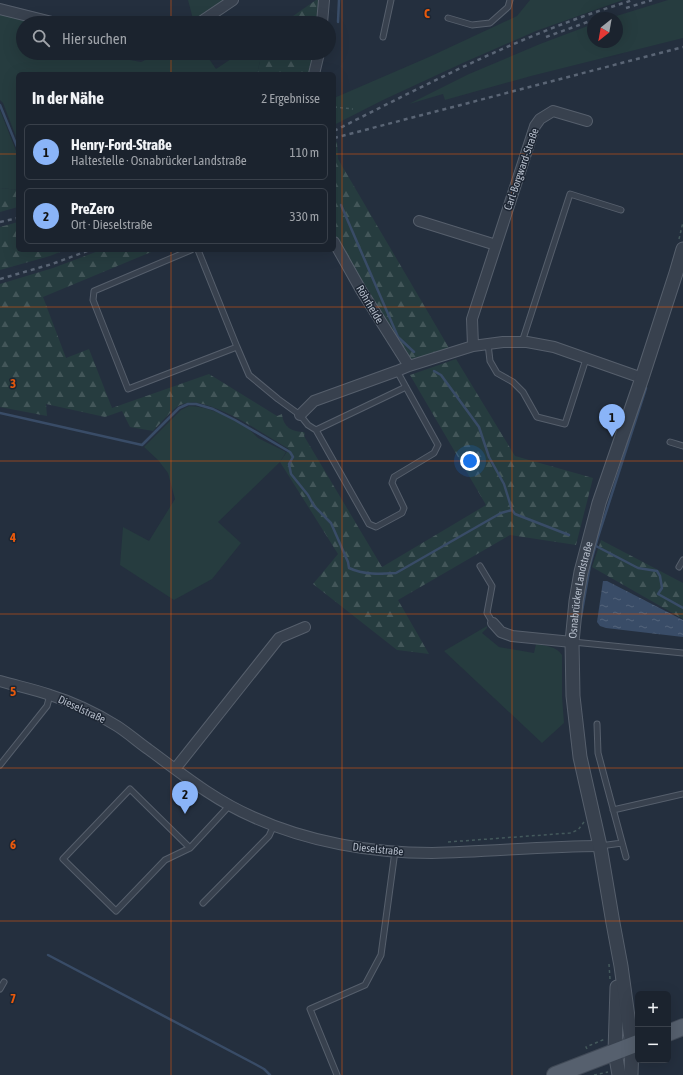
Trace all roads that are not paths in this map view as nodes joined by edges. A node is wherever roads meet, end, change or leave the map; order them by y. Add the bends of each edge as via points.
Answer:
1 (233, 0) edge
2 (324, 0) edge
3 (391, 0) edge
4 (510, 0) edge
5 (0, 9) edge
6 (28, 16) edge
7 (209, 16) edge
8 (323, 16) edge
9 (448, 18) dead end
10 (383, 37) dead end
11 (317, 60) edge
12 (314, 72) edge
13 (587, 121) dead end
14 (621, 210) dead end
15 (419, 221) dead end
16 (496, 245) junction
17 (336, 246) edge
18 (683, 249) edge
19 (186, 252) edge
20 (199, 252) edge
21 (522, 342) junction
22 (488, 344) junction
23 (473, 346) junction
24 (237, 347) junction
25 (586, 359) junction
26 (409, 366) junction
27 (397, 371) junction
28 (642, 378) junction
29 (406, 387) junction
30 (300, 415) junction
31 (316, 430) junction
32 (670, 442) dead end
33 (683, 446) edge
34 (683, 560) edge
35 (480, 566) dead end
36 (679, 567) dead end
37 (493, 623) joint
38 (305, 627) dead end
39 (572, 642) junction
40 (683, 653) edge
41 (0, 681) edge
42 (50, 695) junction
43 (597, 724) dead end
44 (0, 766) edge
45 (175, 769) junction
46 (683, 794) edge
47 (230, 806) junction
48 (613, 810) junction
49 (274, 825) junction
50 (622, 842) junction
51 (600, 846) junction
52 (190, 848) junction
53 (395, 851) junction
54 (626, 857) dead end
55 (203, 903) dead end
56 (616, 943) junction
57 (4, 982) dead end
58 (0, 989) edge
59 (683, 1027) edge
60 (671, 1032) edge
61 (635, 1044) edge
62 (615, 1052) junction
63 (618, 1072) edge
64 (337, 1075) edge
65 (554, 1075) edge
66 (631, 1075) edge

1 - 7 street
2 - 8 street
3 - 10 lane
4 - 9 lane via 508,7 490,23 472,25
5 - 6 street
11 - 12 street
13 - 16 street, Carl-Borgward-Straße via 553,111 540,118 535,126
14 - 21 lane via 570,194
15 - 16 street
16 - 23 street, Carl-Borgward-Straße via 472,319
17 - 26 street, Röhrheide
18 - 28 street, Osnabrücker Landstraße
19 - 24 lane via 94,291 93,300 128,389
20 - 24 lane
21 - 22 street
21 - 25 street via 554,347
22 - 23 street
22 - 25 lane via 490,361 497,373 513,382 523,392 537,417 565,424
23 - 26 street
24 - 30 lane via 249,374
25 - 28 street
26 - 27 street
27 - 29 lane
27 - 30 street via 314,401
28 - 39 street, Osnabrücker Landstraße via 599,504 581,572
29 - 31 lane
29 - 31 lane via 438,445 434,453 394,477 392,483 404,508 402,513 376,527 369,524
30 - 31 lane
32 - 33 lane
34 - 36 lane
35 - 37 lane via 492,586 487,613
37 - 39 street via 501,632 512,636
38 - 45 street via 279,638
39 - 40 lane
39 - 51 street, Osnabrücker Landstraße via 573,696 580,757
41 - 42 street, Dieselstraße
42 - 44 lane via 47,706
42 - 45 street, Dieselstraße via 118,727
43 - 48 lane via 598,753
45 - 47 street, Dieselstraße
46 - 48 lane
47 - 49 street, Dieselstraße
47 - 52 lane
48 - 50 lane
49 - 53 street, Dieselstraße via 340,844
49 - 55 lane via 269,836
50 - 51 lane
50 - 54 lane
51 - 53 street, Dieselstraße via 437,852
51 - 56 street, Osnabrücker Landstraße
52 - 52 lane via 130,789 63,859 116,911 165,860
53 - 64 lane via 381,955 365,985 310,1009
56 - 61 street, Osnabrücker Landstraße
56 - 62 street, Osnabrücker Landstraße
57 - 58 lane
59 - 60 main road
61 - 62 main road
61 - 66 street, Osnabrücker Landstraße
62 - 63 street, Osnabrücker Landstraße
62 - 65 main road

